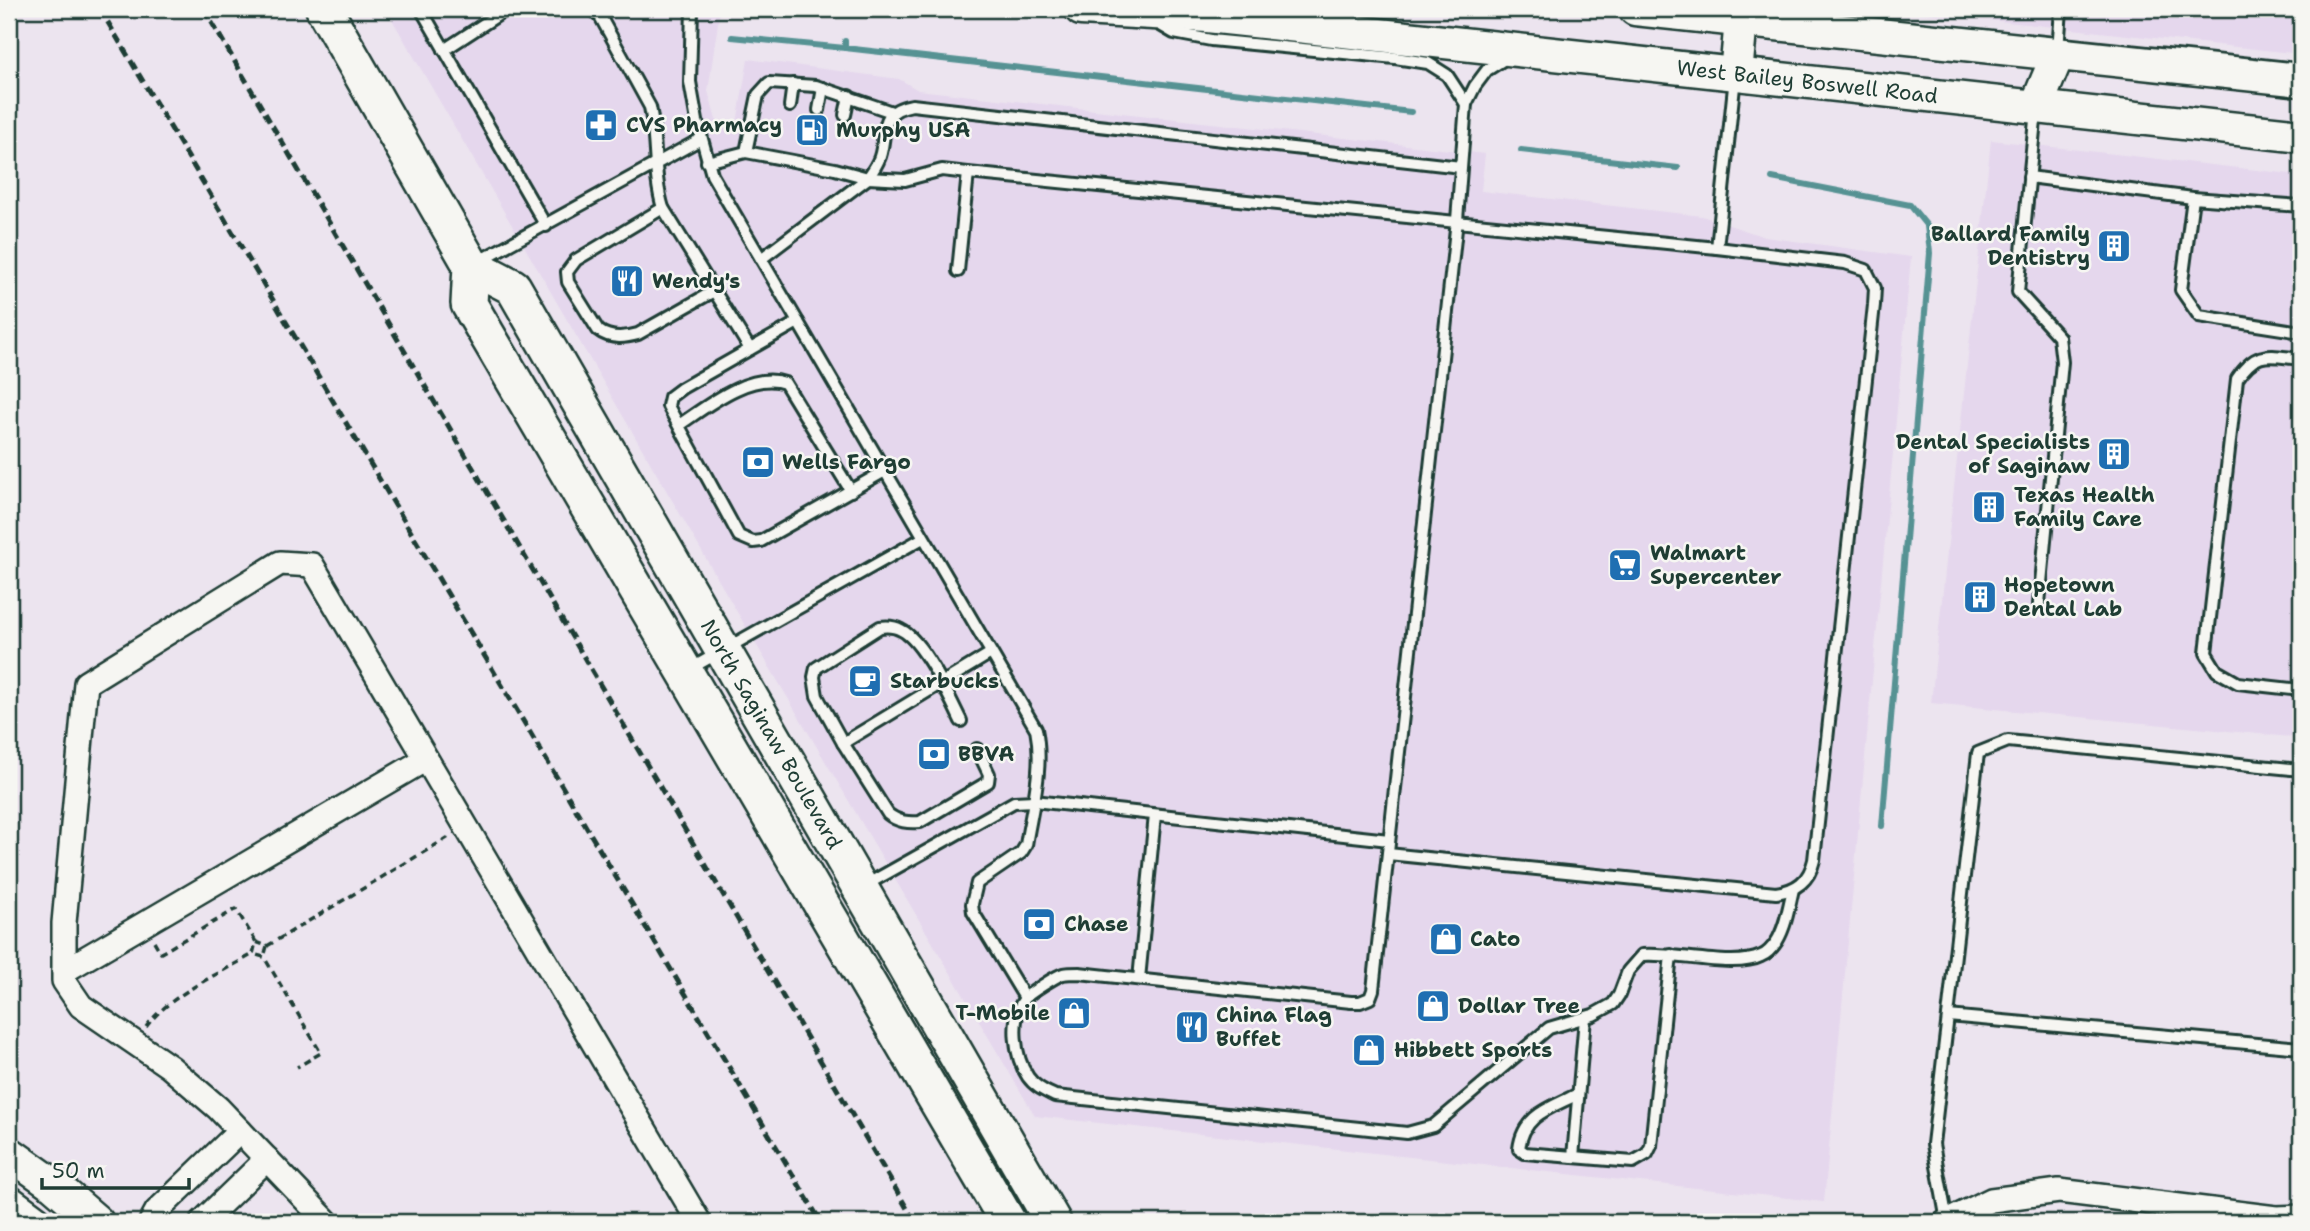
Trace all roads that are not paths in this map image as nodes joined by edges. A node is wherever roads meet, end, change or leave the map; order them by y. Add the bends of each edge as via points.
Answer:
1 (324, 9) edge
2 (349, 9) edge
3 (421, 9) edge
4 (507, 9) edge
5 (593, 9) edge
6 (692, 9) edge
7 (1081, 9) edge
8 (1245, 9) edge
9 (1635, 9) edge
10 (2061, 9) edge
11 (1138, 13) junction
12 (1741, 14) edge
13 (1312, 27) junction
14 (346, 48) junction
15 (444, 50) junction
16 (1532, 50) junction
17 (2057, 54) junction
18 (1736, 74) junction
19 (2301, 80) edge
20 (793, 85) junction
21 (822, 88) junction
22 (849, 96) junction
23 (1466, 104) junction
24 (790, 106) dead end
25 (2036, 107) junction
26 (819, 110) dead end
27 (892, 112) junction
28 (845, 115) dead end
29 (2301, 136) edge
30 (701, 139) junction
31 (782, 147) dead end
32 (746, 152) junction
33 (810, 152) dead end
34 (838, 156) dead end
35 (780, 159) junction
36 (707, 162) junction
37 (656, 164) junction
38 (807, 164) junction
39 (1461, 167) junction
40 (835, 169) junction
41 (968, 173) junction
42 (2029, 177) junction
43 (867, 178) junction
44 (2193, 198) junction
45 (2301, 206) edge
46 (663, 208) junction
47 (1457, 220) junction
48 (546, 226) junction
49 (1717, 248) junction
50 (761, 259) junction
51 (471, 265) junction
52 (958, 271) dead end
53 (714, 291) junction
54 (798, 323) junction
55 (2301, 332) edge
56 (750, 349) junction
57 (2301, 359) edge
58 (678, 425) junction
59 (885, 471) junction
60 (851, 491) junction
61 (923, 538) junction
62 (2039, 604) dead end
63 (723, 651) junction
64 (991, 653) junction
65 (685, 672) junction
66 (943, 684) junction
67 (2301, 690) edge
68 (961, 721) dead end
69 (843, 743) junction
70 (977, 749) dead end
71 (426, 759) junction
72 (2301, 770) edge
73 (1034, 801) junction
74 (1155, 815) junction
75 (1389, 841) junction
76 (1388, 853) junction
77 (859, 889) junction
78 (1793, 889) junction
79 (1671, 955) junction
80 (64, 971) junction
81 (1139, 979) junction
82 (1026, 998) junction
83 (1948, 1016) junction
84 (1585, 1017) junction
85 (2301, 1048) edge
86 (1578, 1094) junction
87 (240, 1131) junction
88 (9, 1153) edge
89 (1573, 1157) junction
90 (267, 1159) junction
91 (9, 1202) edge
92 (2301, 1217) edge
93 (36, 1222) edge
94 (97, 1222) edge
95 (151, 1222) edge
96 (202, 1222) edge
97 (327, 1222) edge
98 (699, 1222) edge
99 (1008, 1222) edge
100 (1053, 1222) edge
101 (1947, 1222) edge

1 - 14 main road
2 - 14 main road
3 - 15 lane
4 - 15 lane
5 - 37 lane via 650,107
6 - 30 lane via 690,82
7 - 11 main road, West Bailey Boswell Road
8 - 13 main road, West Bailey Boswell Road
9 - 12 main road
10 - 17 lane
11 - 13 main road, West Bailey Boswell Road
11 - 23 lane via 1174,33 1211,40 1428,63 1447,75
12 - 17 main road
12 - 18 main road
13 - 16 main road, West Bailey Boswell Road
14 - 51 main road
15 - 48 lane
16 - 18 main road, West Bailey Boswell Road
16 - 23 lane via 1500,60 1475,86
17 - 19 main road
17 - 25 main road
18 - 25 main road, West Bailey Boswell Road
18 - 49 lane
20 - 21 lane
20 - 24 lane
20 - 32 lane via 769,83 758,95
21 - 22 lane
21 - 26 lane
22 - 27 lane
22 - 28 lane
23 - 39 lane
25 - 29 main road, West Bailey Boswell Road
25 - 42 lane
27 - 39 lane via 912,105
27 - 43 lane via 886,119 878,164
30 - 36 lane
30 - 37 lane
31 - 35 lane
32 - 35 lane
32 - 36 lane
33 - 38 lane
34 - 40 lane
35 - 38 lane
36 - 50 lane
37 - 46 lane
37 - 48 lane
38 - 40 lane
39 - 47 lane
40 - 43 lane
41 - 43 lane via 942,170 905,180
41 - 47 lane
41 - 52 lane
42 - 44 lane
42 - 62 lane via 2018,292 2059,337 2062,362
43 - 50 lane
44 - 45 lane
44 - 55 lane via 2181,290 2199,316
46 - 53 lane
46 - 53 lane via 576,260 567,272 568,282 598,330 627,338
47 - 49 lane
47 - 75 lane
48 - 51 lane
49 - 78 lane via 1845,263 1867,270 1875,288 1814,860 1807,880
50 - 54 lane
51 - 63 main road, North Saginaw Boulevard via 513,287
51 - 65 main road, North Saginaw Boulevard via 469,304
53 - 56 lane
54 - 56 lane
54 - 59 lane
56 - 58 lane via 670,397 668,406
57 - 67 lane via 2265,355 2247,364 2236,379 2206,653 2217,671 2238,683
58 - 60 lane via 723,396 759,381 785,383
58 - 60 lane via 738,536 761,541
59 - 60 lane
59 - 61 lane
61 - 63 lane
61 - 64 lane
63 - 65 lane
63 - 77 main road, North Saginaw Boulevard
64 - 66 lane
64 - 73 lane via 1036,729 1040,747
65 - 99 main road, North Saginaw Boulevard
66 - 68 lane
66 - 69 lane
66 - 69 lane via 912,638 892,626 880,627 816,668 817,696
69 - 70 lane via 888,814 909,823 988,782
71 - 80 street
71 - 80 street via 312,565 281,563 86,683 64,923
71 - 98 street
72 - 83 lane via 2008,741 1978,753
73 - 74 lane
73 - 77 lane via 1003,807
73 - 82 lane via 1026,845 977,883 972,904
74 - 75 lane
74 - 81 lane
75 - 76 lane
76 - 78 lane via 1776,893
76 - 81 lane via 1370,998 1351,1002
77 - 100 main road, North Saginaw Boulevard
78 - 79 lane via 1784,927 1760,957 1732,961
79 - 84 lane via 1642,955 1628,971 1613,1004
79 - 89 lane via 1651,1146 1633,1162
80 - 87 street via 64,981 81,1006 170,1067
81 - 82 lane via 1062,974
82 - 84 lane via 1019,1011 1016,1045 1028,1077 1055,1096 1408,1133 1433,1126 1549,1028
83 - 85 lane
83 - 101 lane via 1933,1144
84 - 86 lane
86 - 89 lane
86 - 89 lane via 1533,1118 1523,1129 1519,1149
87 - 90 street
87 - 95 street
88 - 94 main road
90 - 96 street
90 - 97 street
91 - 93 main road
92 - 101 street via 2277,1218 2059,1191 1991,1200

